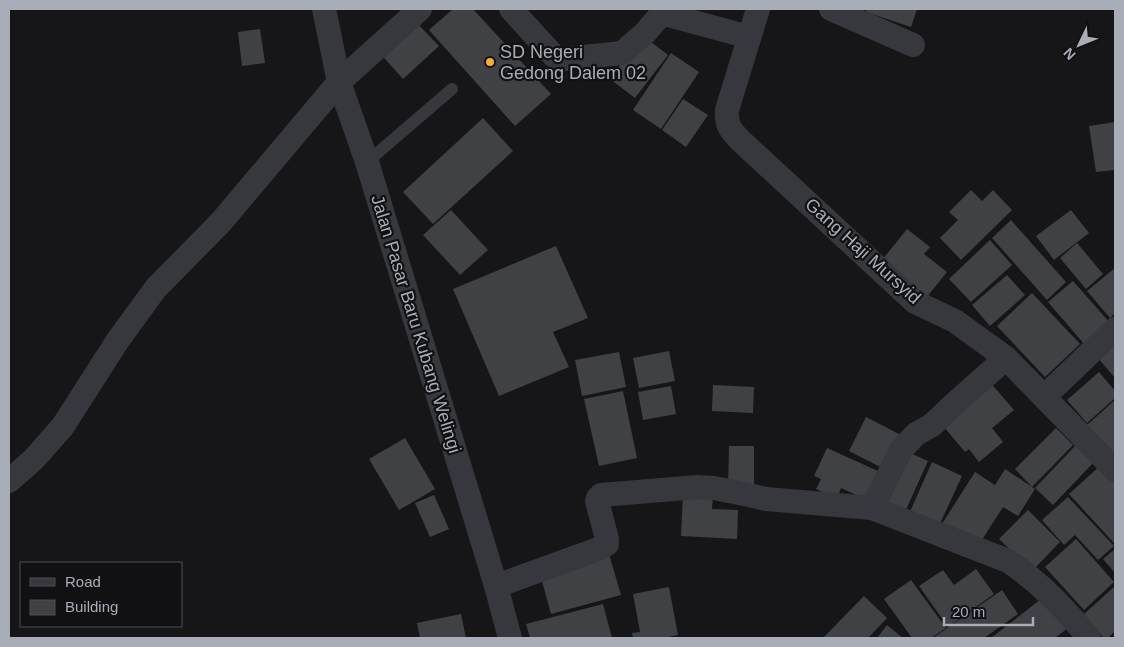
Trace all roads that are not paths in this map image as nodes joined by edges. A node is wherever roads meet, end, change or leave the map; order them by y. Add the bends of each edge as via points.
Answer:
1 (324, 9) edge
2 (420, 9) edge
3 (511, 9) edge
4 (758, 9) edge
5 (831, 9) edge
6 (749, 37) junction
7 (913, 45) dead end
8 (339, 82) junction
9 (452, 89) dead end
10 (367, 162) junction
11 (1115, 329) edge
12 (1006, 358) junction
13 (1044, 397) junction
14 (1115, 470) edge
15 (9, 481) edge
16 (872, 508) junction
17 (496, 586) junction
18 (510, 638) edge
19 (1089, 638) edge

1 - 8 street, Jalan Pasar Baru Kubang Welingi
2 - 8 street
3 - 6 street via 553,56 564,59 622,53 656,20 668,14
4 - 6 street, Gang Haji Mursyid
5 - 7 street
6 - 12 street, Gang Haji Mursyid via 726,121 732,132 915,302 955,321
8 - 10 street, Jalan Pasar Baru Kubang Welingi
8 - 15 street via 221,222 156,288 63,426
9 - 10 lane
10 - 17 street, Jalan Pasar Baru Kubang Welingi
11 - 13 street
12 - 13 street, Gang Haji Mursyid
12 - 16 street via 900,450
13 - 14 street, Gang Haji Mursyid
16 - 17 street via 766,500 698,487 600,495 597,501 607,544
16 - 19 street via 1008,561 1062,607
17 - 18 street, Jalan Pasar Baru Kubang Welingi

